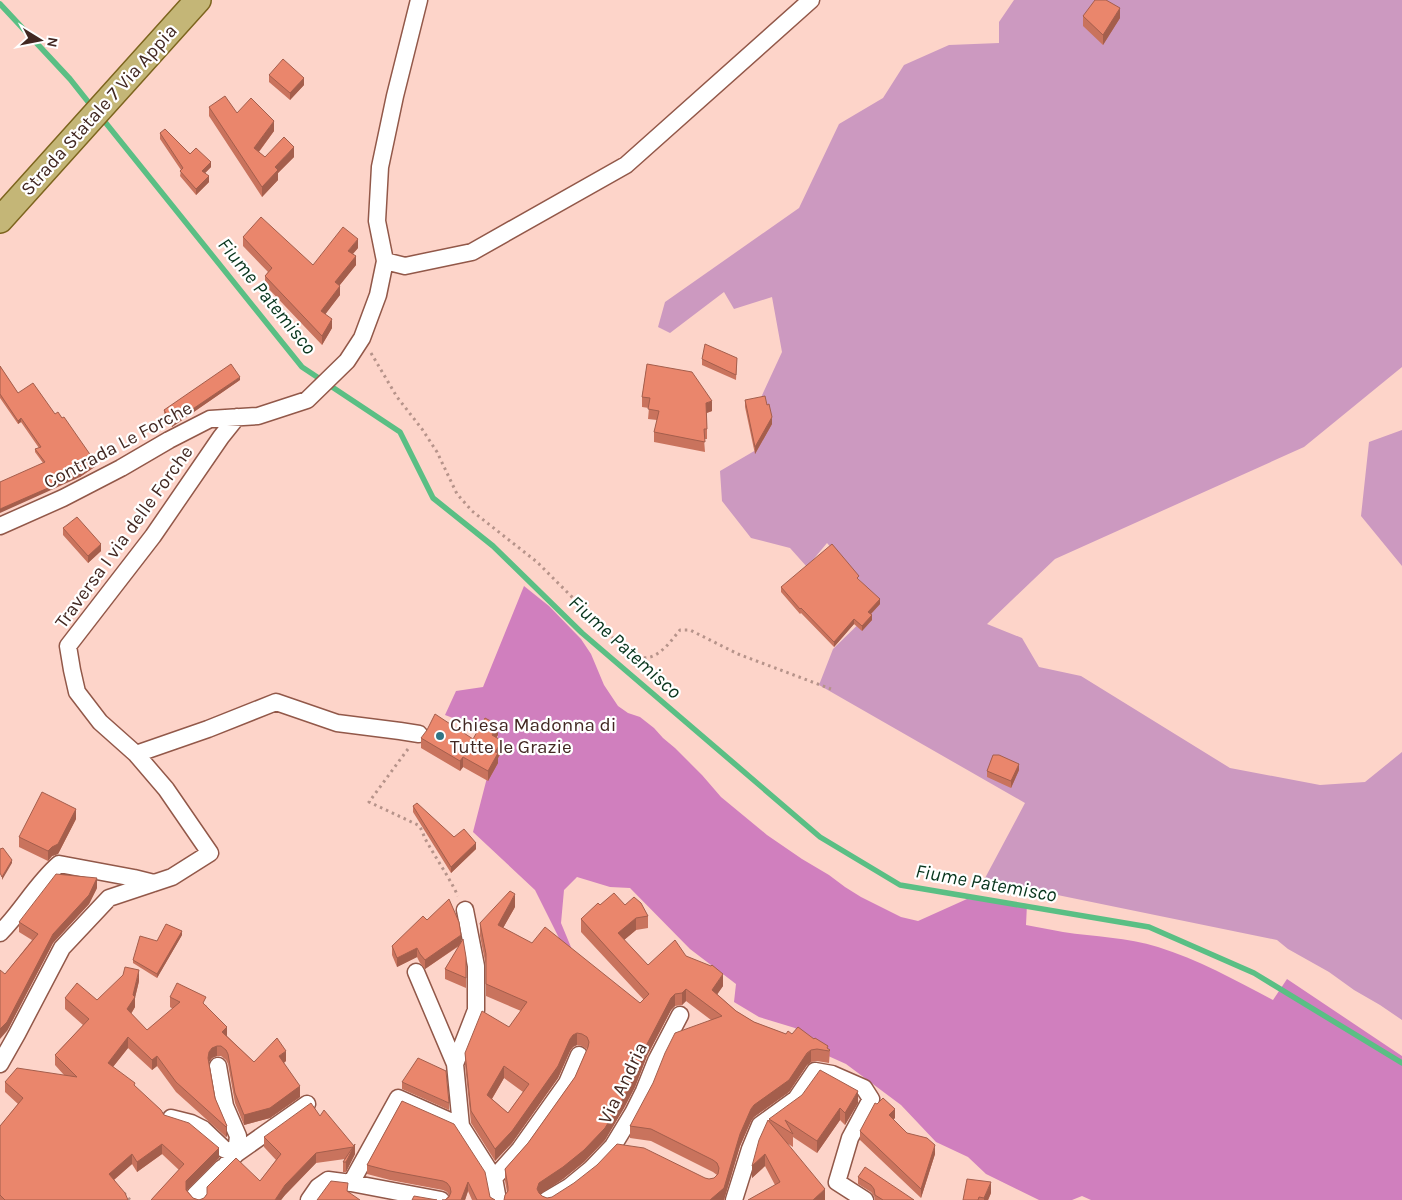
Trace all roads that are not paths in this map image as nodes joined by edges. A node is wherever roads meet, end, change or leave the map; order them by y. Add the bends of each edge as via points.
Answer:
1 (198, 0) edge
2 (419, 0) edge
3 (811, 0) edge
4 (0, 220) edge
5 (385, 261) junction
6 (237, 417) junction
7 (0, 526) edge
8 (418, 734) road end
9 (136, 754) junction
10 (154, 883) junction
11 (465, 910) road end
12 (0, 933) edge
13 (416, 972) dead end
14 (680, 1015) dead end
15 (579, 1055) dead end
16 (0, 1064) edge
17 (454, 1064) junction
18 (218, 1066) dead end
19 (307, 1104) edge
20 (171, 1118) edge
21 (460, 1126) junction
22 (613, 1146) junction
23 (630, 1148) edge
24 (228, 1162) junction
25 (494, 1178) junction
26 (352, 1183) junction
27 (198, 1200) edge
28 (309, 1200) edge
29 (441, 1200) edge
30 (498, 1200) edge
31 (547, 1200) edge
32 (734, 1200) edge
33 (865, 1200) edge

1 - 4 main road, Strada Statale 7 Via Appia
2 - 5 street, Contrada Le Forche via 380,167 377,221
3 - 5 street via 626,165 472,252 406,266
5 - 6 street, Contrada Le Forche via 378,295 362,338 347,361 307,400 258,416
6 - 7 street, Contrada Le Forche via 210,419 121,468
6 - 9 street, Traversa I via delle Forche via 153,536 68,646 77,692 100,722
8 - 9 street via 337,723 276,702
9 - 10 street, Traversa I via delle Forche via 166,789 210,853 172,877
10 - 12 street via 59,864
10 - 16 street, Traversa I via delle Forche via 110,898 62,948
11 - 17 street via 476,966 476,1010
13 - 17 street
14 - 22 street, Via Andria via 641,1098
15 - 25 street via 567,1083 520,1149
17 - 21 street
18 - 24 street via 225,1106 238,1136
19 - 24 street
20 - 24 street via 203,1129 224,1149
21 - 25 street
21 - 26 street via 398,1098
22 - 23 street
22 - 31 street, Via Andria via 591,1169
24 - 27 street via 195,1195
25 - 30 street
26 - 28 street via 328,1180
26 - 29 street
32 - 33 street via 760,1125 796,1100 815,1071 832,1074 864,1088 871,1099 850,1138 837,1182

